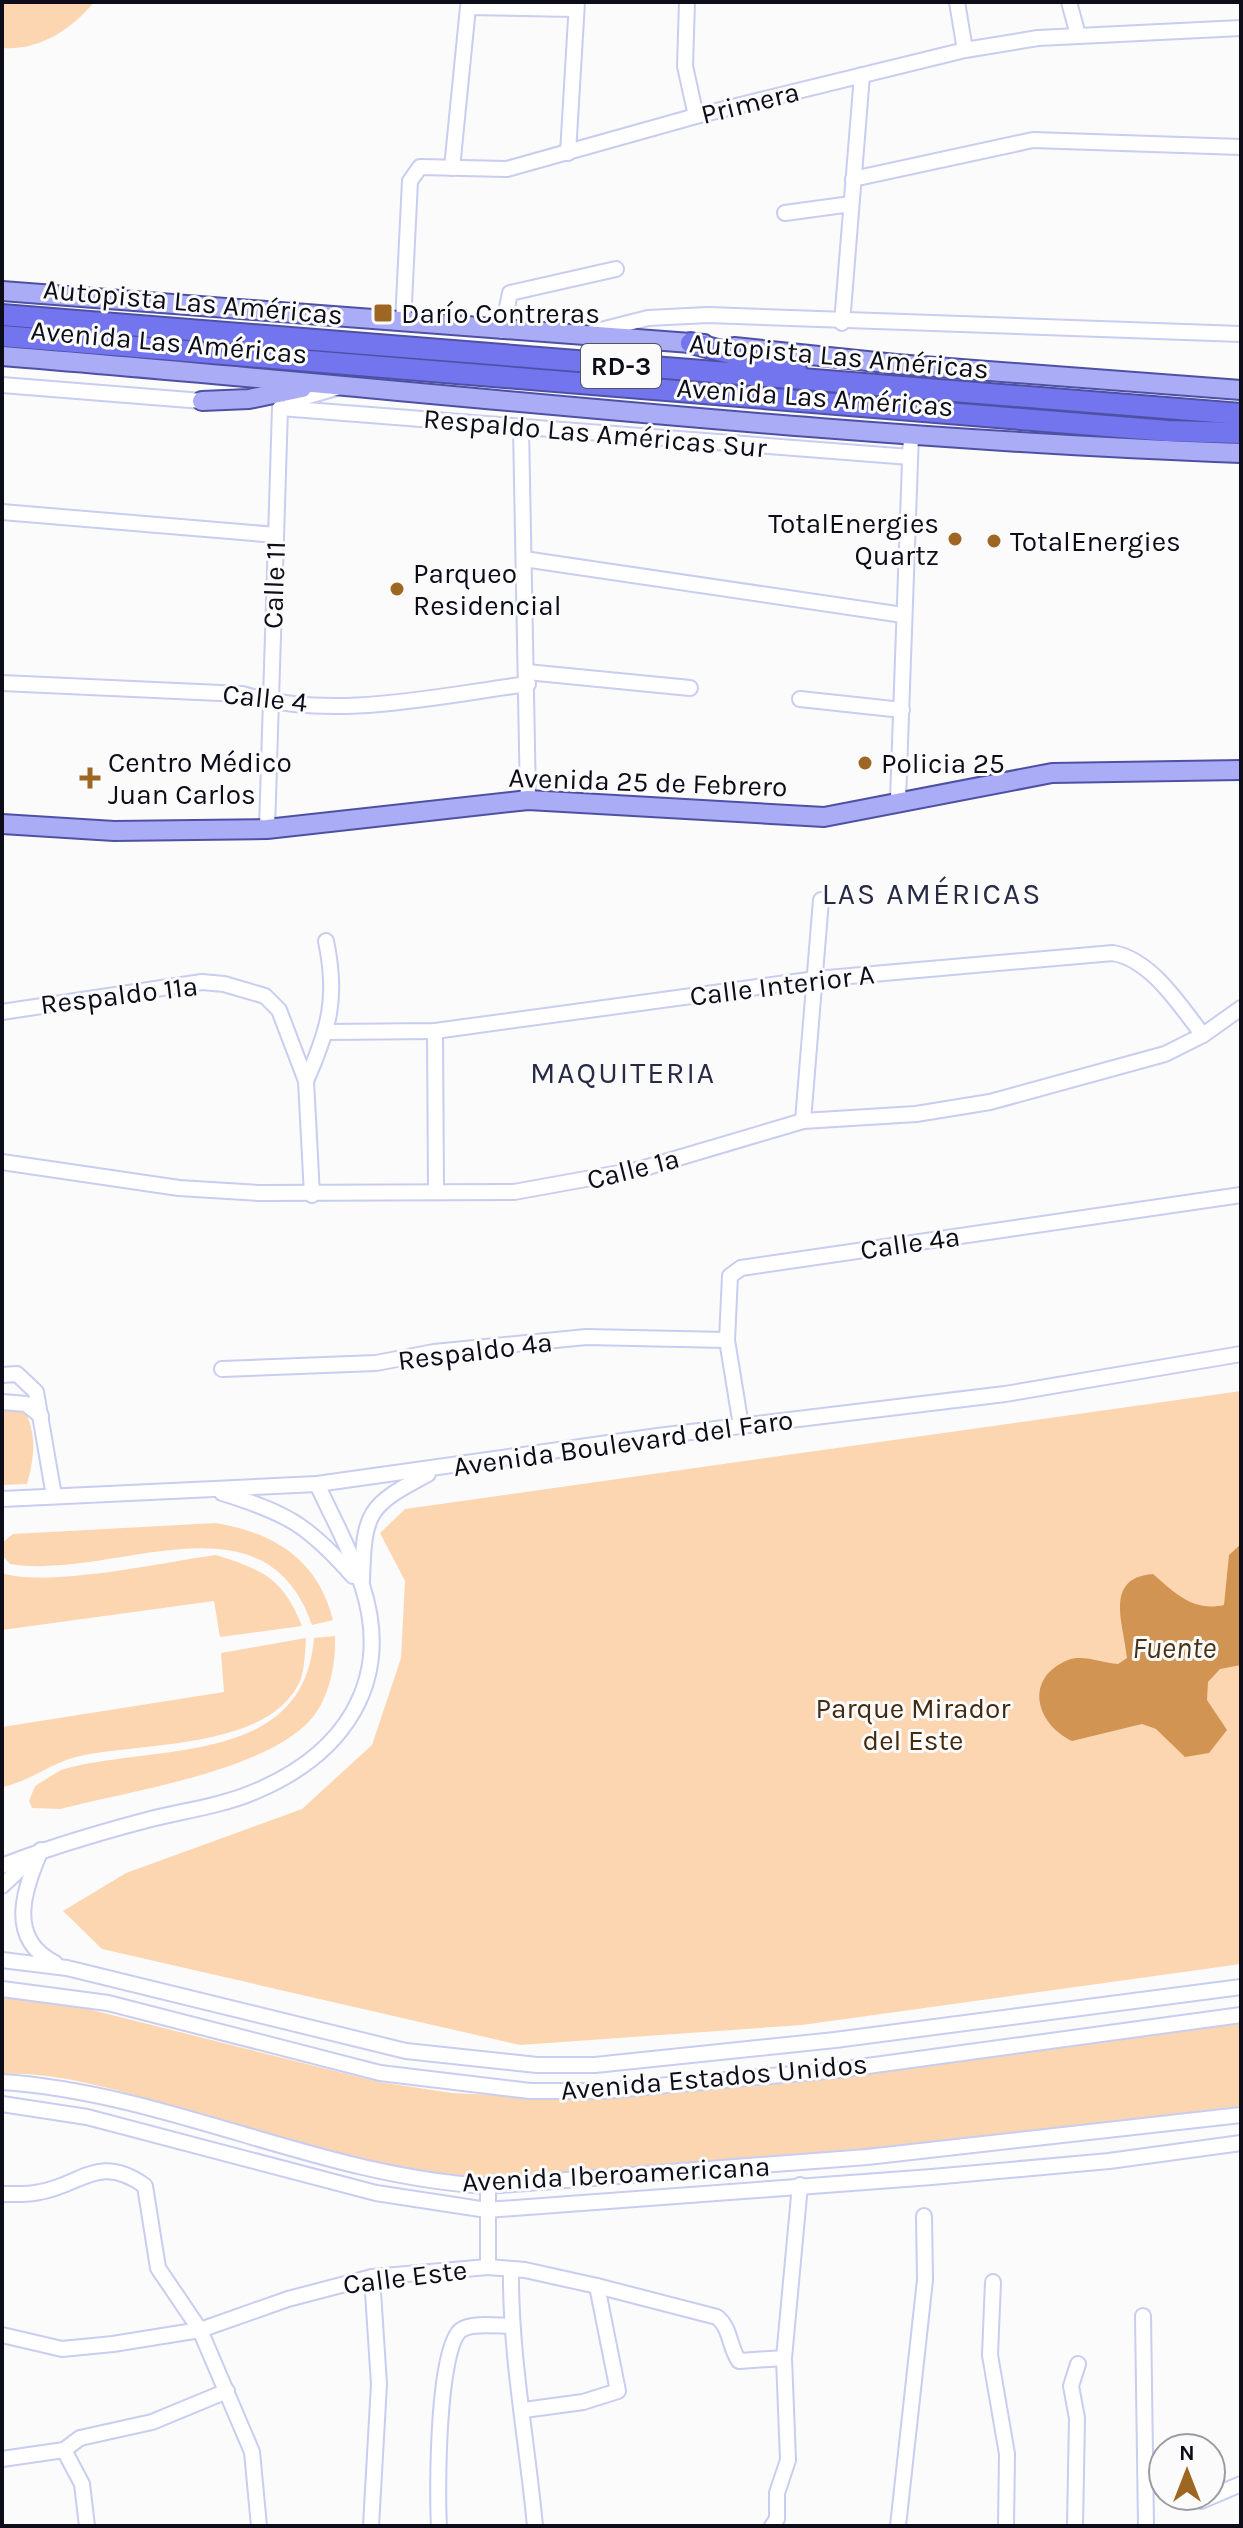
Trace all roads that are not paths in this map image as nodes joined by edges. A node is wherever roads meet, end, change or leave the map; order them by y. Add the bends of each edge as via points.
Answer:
1 (687, 2) edge
2 (957, 2) edge
3 (1069, 2) edge
4 (576, 5) edge
5 (1241, 28) edge
6 (1078, 35) junction
7 (965, 50) junction
8 (862, 75) junction
9 (696, 116) junction
10 (1241, 147) edge
11 (568, 153) junction
12 (452, 168) junction
13 (853, 179) junction
14 (851, 204) junction
15 (785, 213) dead end
16 (616, 269) dead end
17 (2, 291) edge
18 (2, 315) edge
19 (403, 323) junction
20 (842, 323) junction
21 (502, 331) junction
22 (1241, 334) edge
23 (2, 336) edge
24 (581, 336) junction
25 (691, 343) junction
26 (2, 356) edge
27 (2, 385) edge
28 (850, 385) junction
29 (342, 386) junction
30 (1241, 390) edge
31 (202, 401) joint
32 (280, 408) junction
33 (1241, 414) edge
34 (521, 427) junction
35 (911, 433) junction
36 (1241, 433) edge
37 (1241, 453) edge
38 (910, 457) junction
39 (2, 512) edge
40 (276, 535) junction
41 (524, 559) junction
42 (903, 615) junction
43 (527, 678) junction
44 (2, 683) edge
45 (690, 688) dead end
46 (800, 699) dead end
47 (269, 702) junction
48 (902, 710) junction
49 (1241, 770) edge
50 (528, 800) junction
51 (898, 800) junction
52 (2, 824) edge
53 (267, 829) junction
54 (821, 900) dead end
55 (326, 941) dead end
56 (816, 979) junction
57 (1241, 1008) edge
58 (2, 1012) edge
59 (435, 1031) junction
60 (328, 1032) junction
61 (1203, 1035) junction
62 (306, 1081) junction
63 (803, 1121) junction
64 (2, 1162) edge
65 (436, 1190) junction
66 (312, 1195) junction
67 (1241, 1195) edge
68 (727, 1340) junction
69 (1241, 1354) edge
70 (222, 1369) dead end
71 (2, 1375) edge
72 (2, 1402) edge
73 (41, 1416) junction
74 (741, 1426) junction
75 (435, 1470) junction
76 (317, 1484) junction
77 (210, 1489) junction
78 (54, 1496) junction
79 (2, 1499) edge
80 (362, 1585) junction
81 (41, 1850) junction
82 (2, 1866) edge
83 (2, 1886) edge
84 (2, 1960) edge
85 (67, 1968) junction
86 (1241, 1987) edge
87 (2, 1989) edge
88 (1241, 2015) edge
89 (835, 2040) junction
90 (838, 2070) junction
91 (2, 2082) edge
92 (2, 2104) edge
93 (1241, 2115) edge
94 (1241, 2143) edge
95 (800, 2185) junction
96 (488, 2186) junction
97 (2, 2194) edge
98 (487, 2210) junction
99 (924, 2216) dead end
100 (488, 2267) junction
101 (511, 2269) junction
102 (372, 2277) junction
103 (993, 2282) dead end
104 (597, 2286) junction
105 (1143, 2316) dead end
106 (511, 2326) junction
107 (200, 2330) junction
108 (2, 2335) edge
109 (784, 2358) junction
110 (1078, 2364) dead end
111 (227, 2391) junction
112 (524, 2410) junction
113 (64, 2450) junction
114 (2, 2459) edge
115 (87, 2526) edge
116 (259, 2526) edge
117 (371, 2526) edge
118 (439, 2526) edge
119 (535, 2526) edge
120 (772, 2526) edge
121 (898, 2526) edge
122 (1006, 2526) edge
123 (1075, 2526) edge
124 (1146, 2526) edge

1 - 9 street via 685,66
2 - 7 street
3 - 6 street
4 - 11 street
4 - 12 street via 468,7
5 - 6 street, Primera
6 - 7 street, Primera
7 - 8 street, Primera
8 - 9 street, Primera
8 - 13 street
9 - 11 street, Primera
10 - 13 street via 1033,140
11 - 12 street, Primera via 507,169
12 - 19 street, Primera via 420,167 410,181
13 - 14 street
14 - 15 street
14 - 20 street
16 - 21 street via 510,293
17 - 19 main road, Avenida Las Américas
18 - 28 highway, Autopista Las Américas / RD-3
19 - 21 main road, Avenida Las Américas
20 - 22 street
20 - 24 street via 684,315 648,318
21 - 24 main road, Avenida Las Américas
23 - 36 highway, Autopista Las Américas / RD-3
24 - 25 main road, Avenida Las Américas
25 - 28 highway
25 - 30 main road, Avenida Las Américas
26 - 29 main road, Avenida Las Américas
27 - 31 street
28 - 33 highway, Autopista Las Américas / RD-3
29 - 31 main road
29 - 32 street via 296,398
29 - 35 main road, Avenida Las Américas
32 - 34 street, Respaldo Las Américas Sur
32 - 40 street, Calle 11
34 - 38 street, Respaldo Las Américas Sur
34 - 41 street
35 - 37 main road, Avenida Las Américas
35 - 38 street
38 - 42 street
39 - 40 street
40 - 47 street, Calle 11
41 - 42 street
41 - 43 street
42 - 48 street
43 - 45 street, Calle 4
43 - 47 street, Calle 4 via 360,705
43 - 50 street
44 - 47 street, Calle 4 via 242,694
46 - 48 street
47 - 53 street, Calle 11
48 - 51 street
49 - 51 main road, Avenida 25 de Febrero via 1052,773
50 - 51 main road, Avenida 25 de Febrero via 824,817
50 - 53 main road, Avenida 25 de Febrero
52 - 53 main road, Avenida 25 de Febrero via 114,831
54 - 56 street
55 - 60 street via 332,972
56 - 59 street, Calle Interior A
56 - 61 street, Calle Interior A via 1113,953 1133,960 1171,994
56 - 63 street
57 - 61 street, Calle 1a
58 - 62 street, Respaldo 11a via 152,988 224,984 265,996 279,1010
59 - 60 street, Calle Interior A
59 - 65 street
60 - 62 street
61 - 63 street, Calle 1a via 1165,1054 990,1102 916,1114
62 - 66 street, Respaldo 11a
63 - 65 street, Calle 1a via 641,1169 554,1188
64 - 66 street, Calle 1a via 179,1188
65 - 66 street, Calle 1a
67 - 68 street, Calle 4a via 741,1268 730,1276
68 - 70 street, Respaldo 4a via 586,1337 376,1363
68 - 74 street, Calle 4a
69 - 74 street, Avenida Boulevard del Faro via 1005,1394
71 - 73 street via 27,1380 36,1392
72 - 73 street via 26,1404
73 - 78 street
74 - 75 street, Avenida Boulevard del Faro
75 - 76 street, Avenida Boulevard del Faro
75 - 80 street via 386,1496 373,1510 365,1529
76 - 77 street, Avenida Boulevard del Faro
76 - 80 street
77 - 78 street, Avenida Boulevard del Faro
77 - 80 street via 291,1517 314,1533
78 - 79 street, Avenida Boulevard del Faro
80 - 81 street via 372,1656 351,1719 332,1743 301,1768 252,1793
81 - 82 street
81 - 83 street
81 - 85 street via 25,1886 27,1940 37,1952
84 - 85 street, Avenida Estados Unidos
85 - 89 street, Avenida Estados Unidos via 406,2051 537,2065 595,2065
86 - 89 street, Avenida Estados Unidos
87 - 90 street, Avenida Estados Unidos via 108,2003 429,2082 601,2091
88 - 90 street, Avenida Estados Unidos
89 - 90 street
91 - 96 street, Avenida Iberoamericana via 88,2092 322,2158 428,2181
92 - 98 street, Avenida Iberoamericana via 87,2117 376,2193
93 - 96 street, Avenida Iberoamericana via 910,2153
94 - 95 street, Avenida Iberoamericana via 1109,2161
95 - 98 street, Avenida Iberoamericana
95 - 109 street
96 - 98 street
97 - 107 street via 39,2192 95,2172 118,2172 145,2186 158,2268
98 - 100 street
99 - 121 street via 925,2280
100 - 101 street, Calle Este
100 - 102 street, Calle Este
101 - 104 street, Calle Este
101 - 106 street
102 - 107 street, Calle Este
102 - 117 street via 379,2384
103 - 122 street via 990,2355 1007,2454
104 - 109 street, Calle Este via 717,2317 727,2328 739,2361
104 - 112 street via 618,2391
105 - 124 street
106 - 112 street
106 - 118 street via 467,2328 456,2336 443,2392 436,2482
107 - 108 street, Calle Este via 65,2349
107 - 111 street
109 - 120 street via 788,2460
110 - 123 street via 1071,2386 1077,2418
111 - 113 street via 152,2422 80,2438
111 - 116 street via 254,2458
112 - 119 street
113 - 114 street
113 - 115 street via 82,2484

